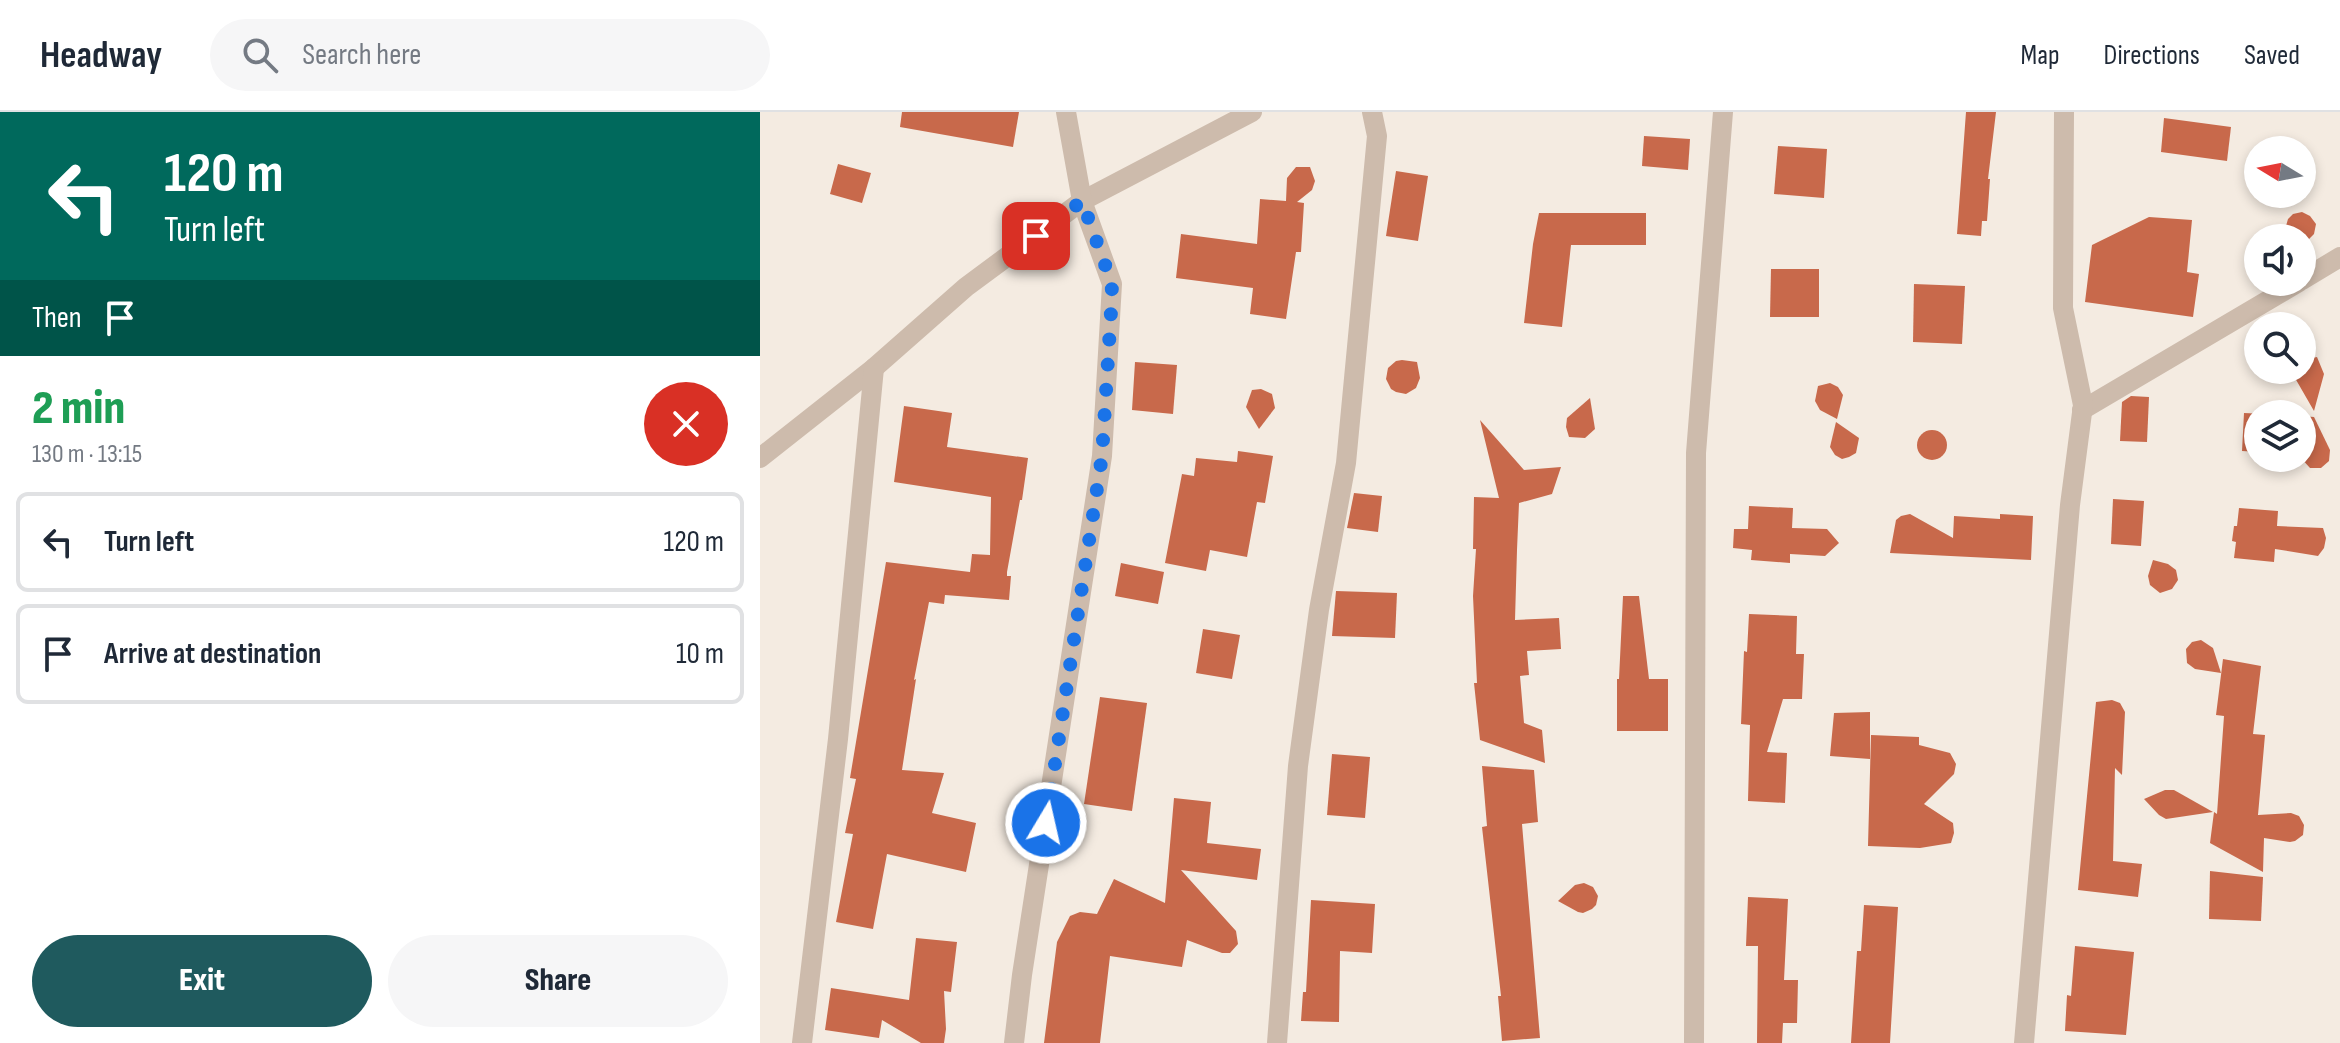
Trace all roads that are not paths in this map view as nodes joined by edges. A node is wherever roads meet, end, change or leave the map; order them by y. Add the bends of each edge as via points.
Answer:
1 (1066, 112) edge
2 (1252, 112) edge
3 (1372, 112) edge
4 (1723, 112) edge
5 (2064, 112) edge
6 (1082, 201) junction
7 (2340, 257) edge
8 (2316, 271) edge
9 (2275, 296) edge
10 (874, 368) junction
11 (2082, 410) junction
12 (760, 458) edge
13 (802, 1043) edge
14 (1014, 1043) edge
15 (1277, 1043) edge
16 (1694, 1043) edge
17 (2024, 1043) edge

1 - 6 street
2 - 6 street
3 - 15 street via 1377,136 1348,447 1298,766
4 - 16 street via 1696,453
5 - 11 street via 2063,308
6 - 10 street via 966,287
6 - 14 street via 1112,284 1102,456
7 - 8 street
9 - 11 street
10 - 12 street
10 - 13 street
11 - 17 street

